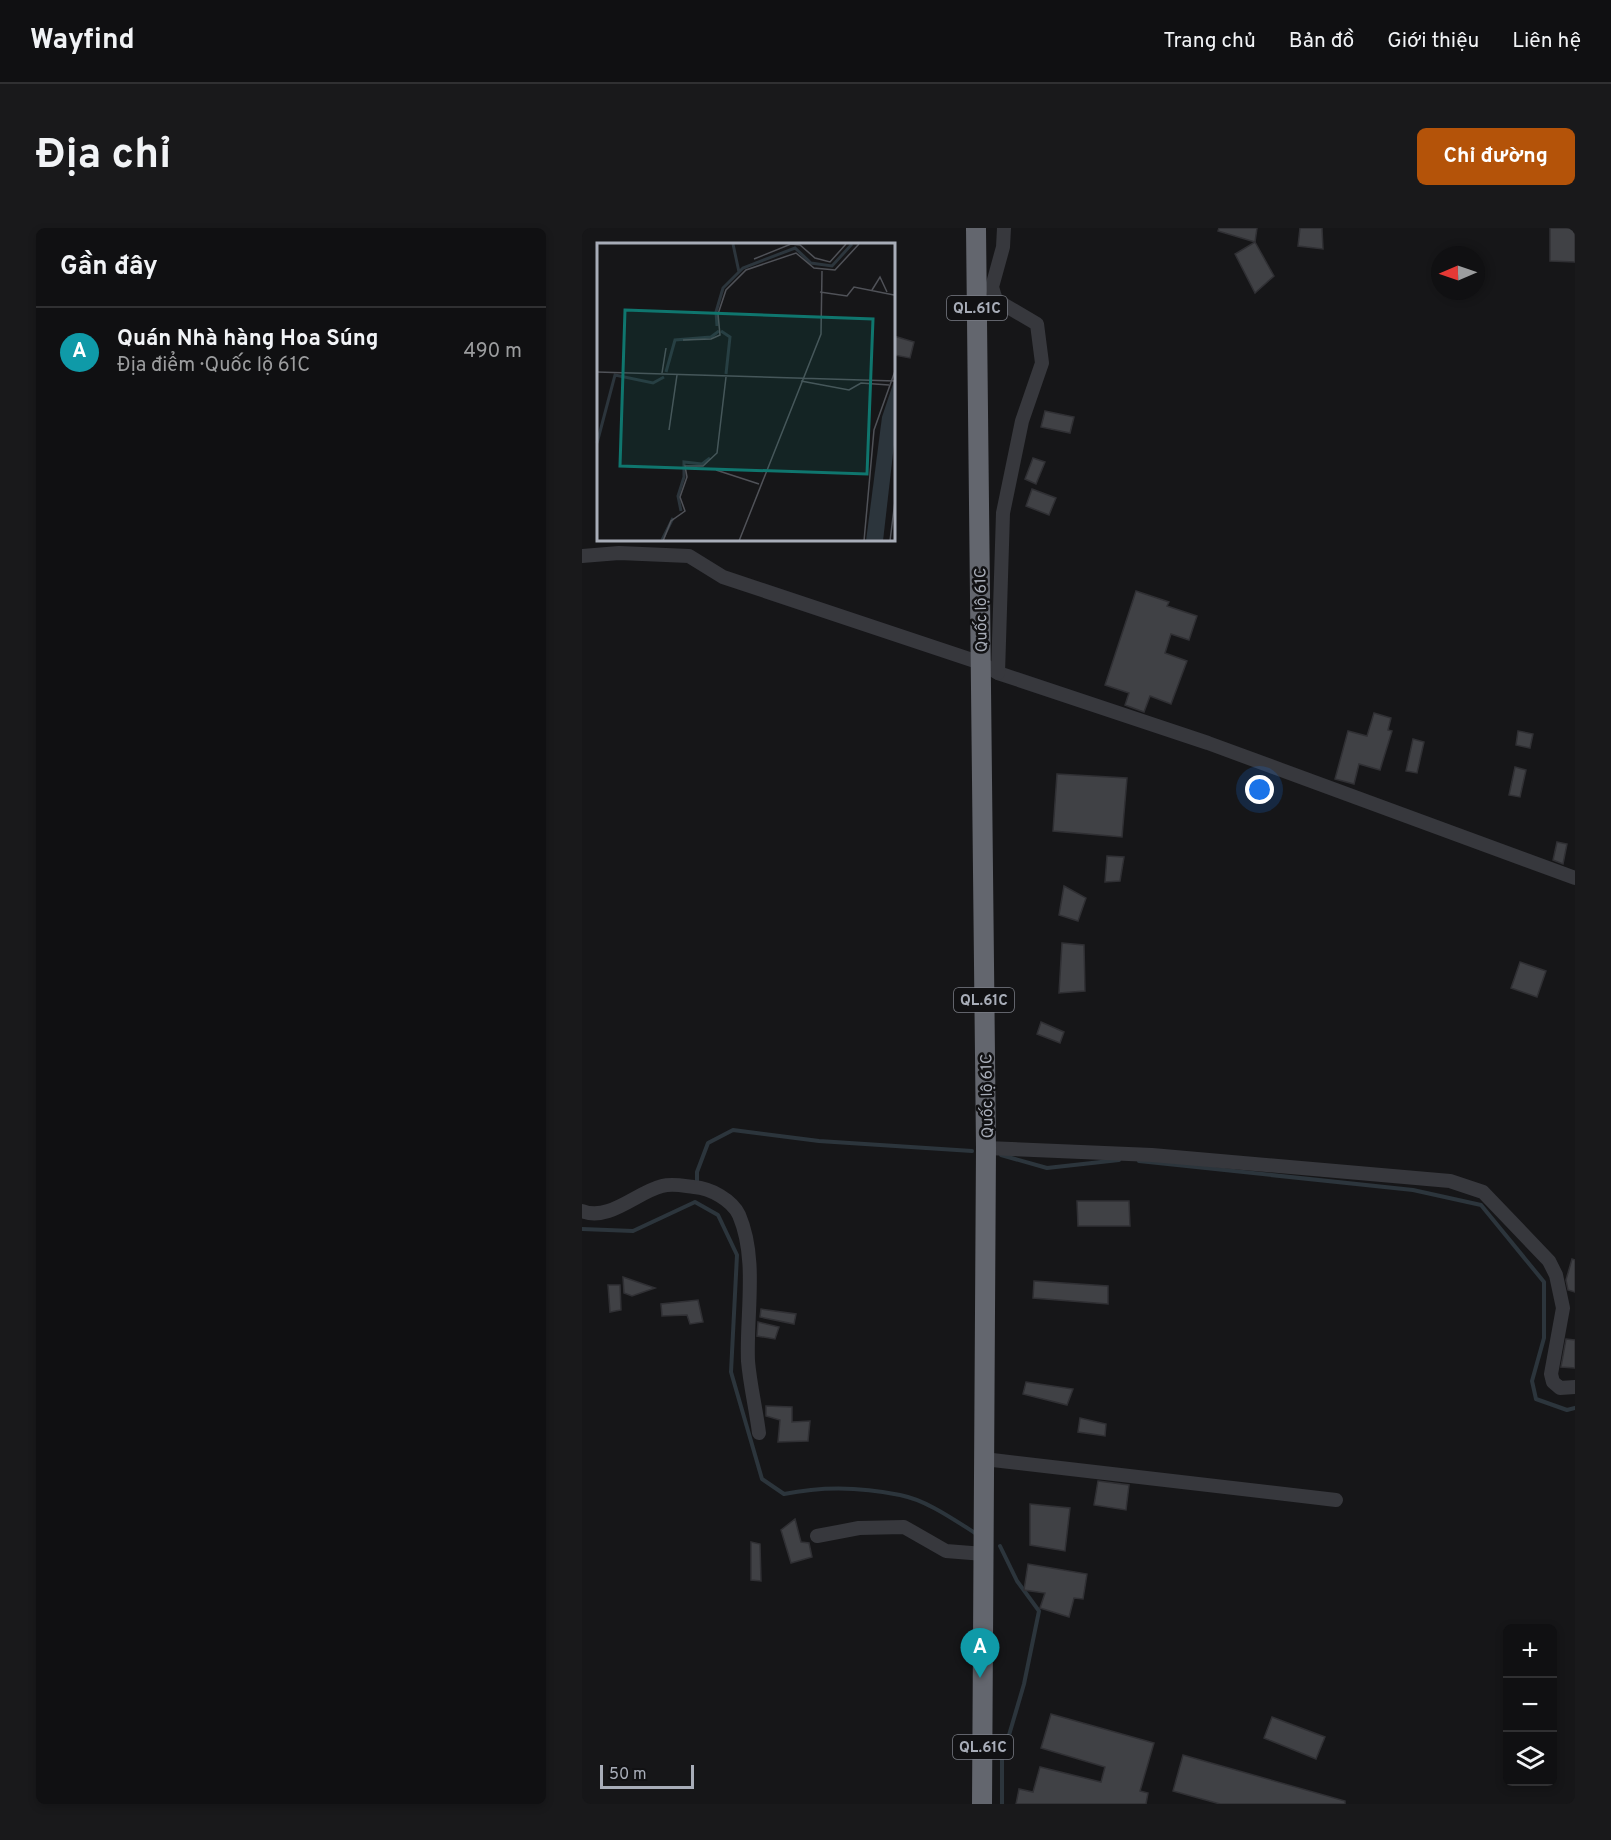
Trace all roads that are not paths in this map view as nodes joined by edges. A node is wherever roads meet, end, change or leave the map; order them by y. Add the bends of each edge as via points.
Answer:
1 (976, 228) edge
2 (1004, 228) edge
3 (582, 556) edge
4 (989, 668) junction
5 (1575, 878) edge
6 (986, 1148) junction
7 (582, 1211) edge
8 (1575, 1387) edge
9 (759, 1433) dead end
10 (984, 1459) junction
11 (1336, 1500) dead end
12 (817, 1536) dead end
13 (984, 1554) junction
14 (982, 1804) edge

1 - 4 highway, Quốc lộ 61C / QL.61C
2 - 4 street via 992,287 996,300 1037,324 1042,363 1022,421 1004,513
3 - 4 street via 689,556 723,577
4 - 5 street via 1208,742
4 - 6 highway, Quốc lộ 61C / QL.61C
6 - 8 street via 1152,1155 1472,1186 1494,1201 1549,1261 1563,1308 1551,1374 1560,1388
6 - 10 highway, Quốc lộ 61C / QL.61C
7 - 9 street via 590,1214 611,1210 662,1186 674,1185 705,1188 738,1214 747,1251 748,1364
10 - 11 street
10 - 13 highway, Quốc lộ 61C / QL.61C
12 - 13 street via 859,1528 904,1527 946,1551
13 - 14 highway, Quốc lộ 61C / QL.61C

